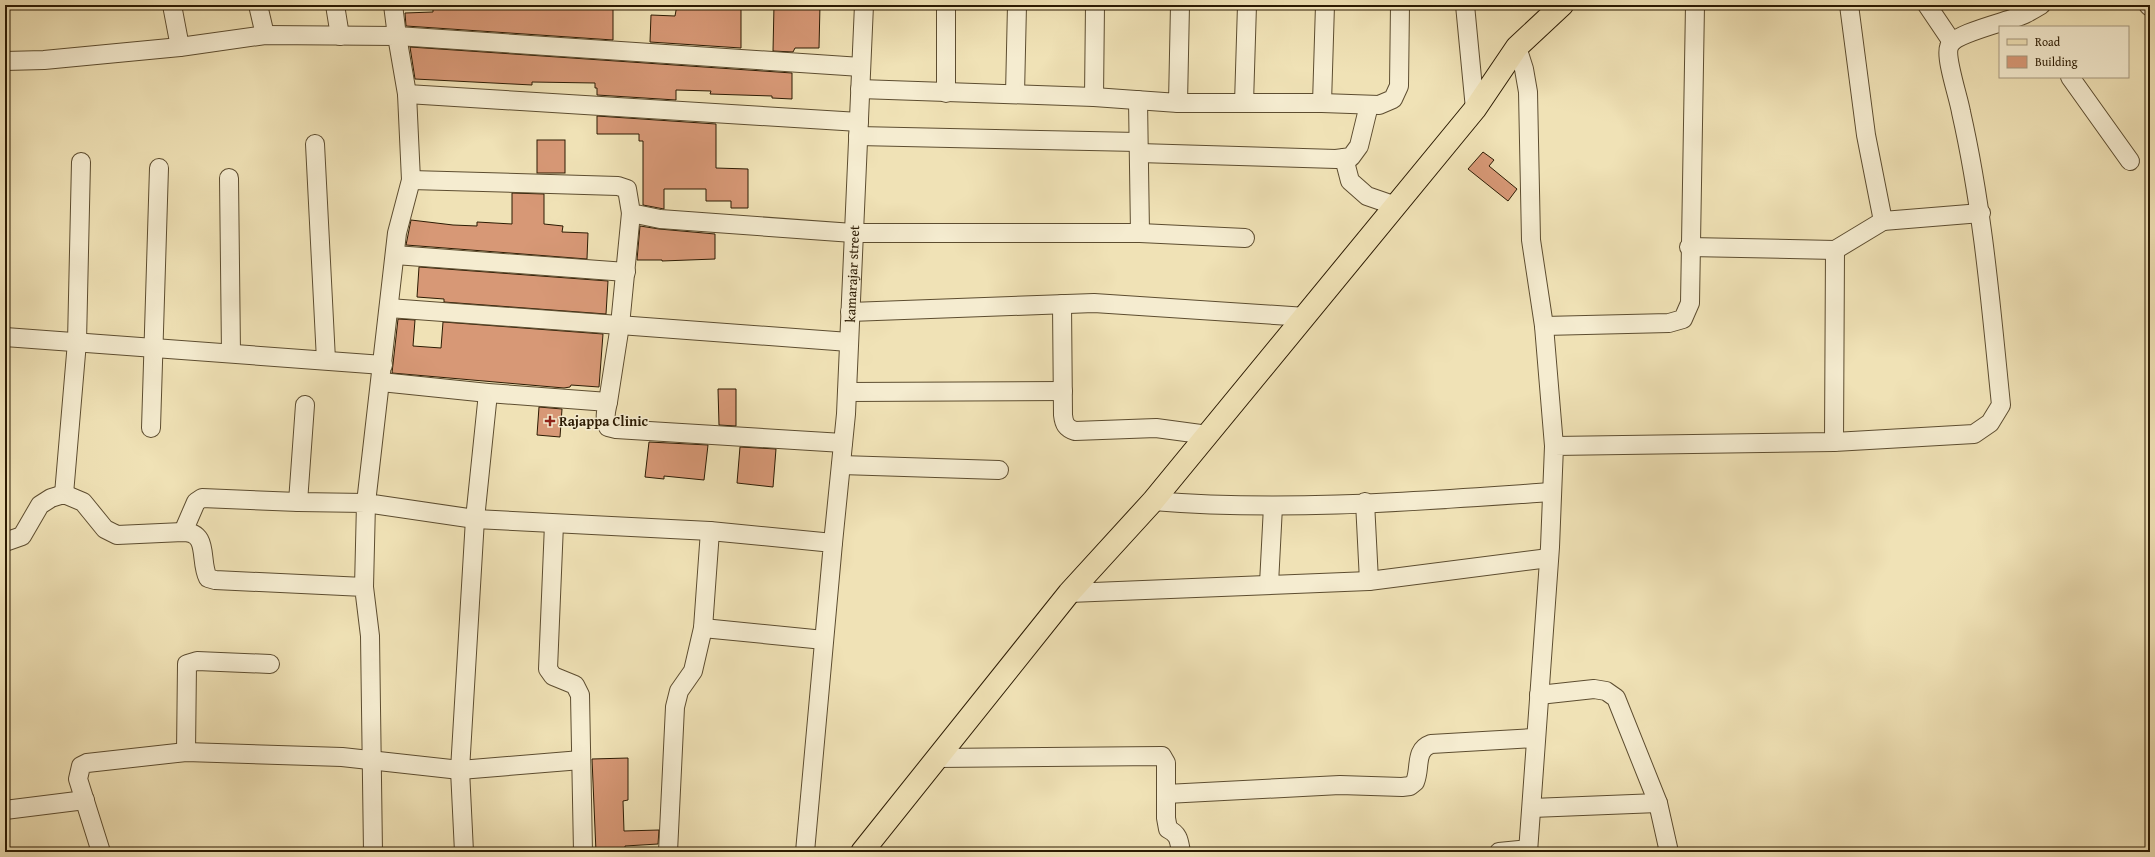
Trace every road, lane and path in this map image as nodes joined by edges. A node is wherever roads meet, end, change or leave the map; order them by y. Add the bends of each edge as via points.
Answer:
1 (172, 5) edge
2 (258, 5) edge
3 (335, 5) edge
4 (393, 5) edge
5 (864, 5) edge
6 (946, 5) edge
7 (1017, 5) edge
8 (1095, 5) edge
9 (1180, 5) edge
10 (1246, 5) edge
11 (1325, 5) edge
12 (1400, 5) edge
13 (1465, 5) edge
14 (1695, 5) edge
15 (1849, 5) edge
16 (1927, 5) edge
17 (2041, 5) edge
18 (1555, 8) edge
19 (2029, 21) edge
20 (2007, 26) edge
21 (1999, 28) edge
22 (265, 35) junction
23 (340, 36) junction
24 (397, 36) junction
25 (180, 47) junction
26 (1517, 47) junction
27 (1950, 50) junction
28 (5, 61) edge
29 (861, 67) junction
30 (2071, 78) edge
31 (860, 89) junction
32 (946, 93) junction
33 (407, 94) junction
34 (1015, 94) junction
35 (1094, 97) junction
36 (1138, 100) junction
37 (1178, 103) junction
38 (1244, 103) junction
39 (1322, 103) junction
40 (1369, 105) junction
41 (1475, 109) junction
42 (858, 129) junction
43 (315, 144) dead end
44 (1139, 147) junction
45 (1344, 158) junction
46 (2130, 161) dead end
47 (81, 162) dead end
48 (159, 168) dead end
49 (229, 178) dead end
50 (411, 180) junction
51 (1396, 206) junction
52 (1981, 212) junction
53 (631, 213) junction
54 (1883, 221) junction
55 (1140, 233) junction
56 (853, 234) junction
57 (1245, 238) dead end
58 (1690, 247) junction
59 (1835, 250) junction
60 (395, 255) junction
61 (626, 272) junction
62 (1062, 304) junction
63 (389, 308) junction
64 (850, 312) junction
65 (1306, 317) junction
66 (620, 325) junction
67 (1544, 326) junction
68 (5, 337) edge
69 (77, 342) junction
70 (849, 342) junction
71 (154, 347) junction
72 (231, 353) junction
73 (326, 360) junction
74 (382, 373) junction
75 (1063, 391) junction
76 (847, 392) junction
77 (488, 393) junction
78 (608, 402) junction
79 (305, 405) dead end
80 (151, 428) dead end
81 (1208, 435) junction
82 (1834, 442) junction
83 (843, 443) junction
84 (1554, 446) junction
85 (841, 465) junction
86 (999, 470) dead end
87 (1552, 492) junction
88 (64, 494) junction
89 (1154, 501) junction
90 (298, 502) junction
91 (1365, 502) junction
92 (366, 503) junction
93 (1273, 506) junction
94 (475, 519) junction
95 (554, 524) junction
96 (710, 531) junction
97 (183, 532) junction
98 (5, 542) edge
99 (833, 542) junction
100 (1549, 558) junction
101 (1369, 581) junction
102 (1269, 584) junction
103 (364, 586) junction
104 (1069, 593) junction
105 (703, 628) junction
106 (824, 640) junction
107 (270, 664) dead end
108 (1538, 695) junction
109 (1535, 738) junction
110 (186, 752) junction
111 (937, 758) junction
112 (371, 760) junction
113 (581, 760) junction
114 (460, 770) junction
115 (1166, 794) junction
116 (85, 800) junction
117 (1658, 803) junction
118 (1532, 808) junction
119 (5, 810) edge
120 (1528, 851) edge
121 (101, 852) edge
122 (373, 852) edge
123 (464, 852) edge
124 (583, 852) edge
125 (668, 852) edge
126 (805, 852) edge
127 (862, 852) edge
128 (1181, 852) edge
129 (1499, 852) edge
130 (1669, 852) edge

1 - 25 street
2 - 22 street
3 - 23 street
4 - 24 street
5 - 29 street, kamarajar street
6 - 32 street
7 - 34 street
8 - 35 street
9 - 37 street
10 - 38 street
11 - 39 street
12 - 40 street via 1399,86 1393,99 1379,105
13 - 41 street
14 - 58 street
15 - 54 street via 1866,135
16 - 27 street
17 - 19 street
18 - 26 main road
19 - 20 street
21 - 27 street via 1962,36
22 - 23 street
22 - 25 street
23 - 24 street
24 - 29 street
24 - 33 street
25 - 28 street via 44,60
26 - 41 main road
26 - 67 street via 1528,92 1532,240
27 - 52 street
29 - 31 street, kamarajar street
30 - 46 street
31 - 32 street
31 - 42 street, kamarajar street
32 - 34 street
33 - 42 street
33 - 50 street
34 - 35 street
35 - 36 street
36 - 37 street
36 - 44 street
37 - 38 street
38 - 39 street
39 - 40 street
40 - 45 street via 1359,146 1351,157
41 - 51 main road
42 - 44 street
42 - 56 street, kamarajar street
43 - 73 street
44 - 45 street
44 - 55 street
45 - 51 street via 1350,181 1367,196
47 - 69 street
48 - 71 street
49 - 72 street
50 - 53 street via 618,186 627,189
50 - 60 street via 397,233
51 - 65 main road
52 - 54 street
52 - 82 street via 2001,405 1990,423 1974,434
53 - 56 street via 660,219
53 - 61 street
54 - 59 street
55 - 56 street
55 - 57 street
56 - 64 street, kamarajar street
58 - 59 street
58 - 67 street via 1690,303 1683,319 1669,323
59 - 82 street
60 - 61 street
60 - 63 street
61 - 66 street
62 - 64 street
62 - 65 street via 1094,303
62 - 75 street
63 - 66 street
63 - 74 street
64 - 70 street, kamarajar street
65 - 81 main road
66 - 70 street
66 - 78 street
67 - 84 street
68 - 69 street
69 - 71 street
69 - 88 street
70 - 76 street, kamarajar street
71 - 72 street
71 - 80 street
72 - 73 street
73 - 74 street
74 - 77 street
74 - 92 street
75 - 76 street
75 - 81 street via 1064,422 1075,431 1156,428
76 - 83 street, kamarajar street
77 - 78 street
77 - 94 street
78 - 83 street via 606,421 608,427 616,429
79 - 90 street
81 - 89 main road
82 - 84 street
83 - 85 street, kamarajar street
84 - 87 street
85 - 86 street
85 - 99 street, kamarajar street
87 - 91 street
87 - 100 street
88 - 97 street via 83,502 105,529 117,535
88 - 98 street via 51,498 40,506 22,536
89 - 93 street
89 - 104 main road
90 - 92 street
90 - 97 street via 202,498 196,502
91 - 93 street
91 - 101 street
92 - 94 street
92 - 103 street
93 - 102 street
94 - 95 street
94 - 114 street
95 - 96 street
95 - 113 street via 548,669 552,676 575,685 578,690
96 - 99 street
96 - 105 street
97 - 103 street via 198,535 202,544 205,574 208,578
99 - 106 street, kamarajar street
100 - 101 street
100 - 108 street
101 - 102 street
102 - 104 street
103 - 112 street via 370,636
104 - 111 main road
105 - 106 street
105 - 125 street via 693,671 679,691 675,707
106 - 126 street, kamarajar street
107 - 110 street via 196,661 186,664
108 - 109 street
108 - 117 street via 1594,689 1606,691 1616,698
109 - 115 street via 1438,742 1426,745 1420,752 1415,782 1406,786 1340,785
109 - 118 street
110 - 112 street
110 - 116 street via 87,763 81,766 78,772
111 - 115 street via 1162,756 1166,763
111 - 127 main road
112 - 114 street
112 - 122 street
113 - 114 street
113 - 124 street
114 - 123 street
115 - 128 street via 1168,829 1175,832 1179,839
116 - 119 street
116 - 121 street
117 - 118 street
117 - 130 street
118 - 120 street
120 - 129 street

